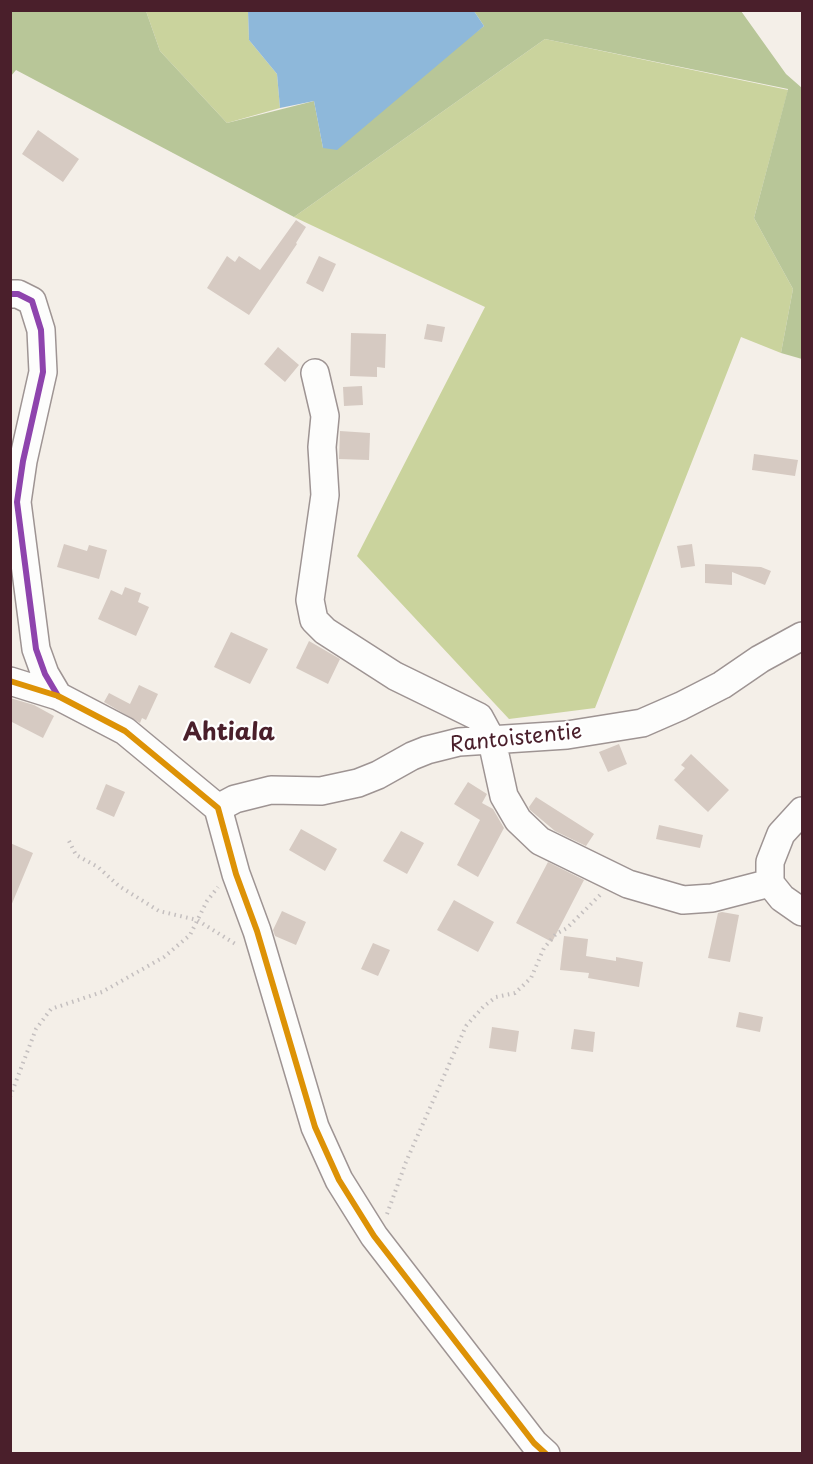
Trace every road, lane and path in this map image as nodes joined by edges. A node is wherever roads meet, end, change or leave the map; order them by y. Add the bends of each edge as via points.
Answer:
1 (10, 294) edge
2 (315, 373) dead end
3 (802, 636) edge
4 (36, 649) junction
5 (10, 676) edge
6 (10, 681) edge
7 (58, 696) junction
8 (492, 741) junction
9 (218, 808) junction
10 (802, 811) edge
11 (69, 841) dead end
12 (236, 874) junction
13 (616, 878) junction
14 (770, 883) junction
15 (802, 912) edge
16 (197, 920) junction
17 (263, 952) junction
18 (10, 1096) edge
19 (374, 1236) junction
20 (546, 1454) edge

1 - 4 street via 32,301 41,330 43,372 17,502
2 - 8 street via 325,416 325,495 310,600 314,620 395,676 479,717
3 - 8 street, Rantoistentie via 722,685 642,723
4 - 5 street
4 - 7 street
6 - 7 street
7 - 9 street via 125,731
8 - 9 street, Rantoistentie via 459,742 427,750 358,783 321,791 271,790 235,799
8 - 13 street via 504,796 518,820 540,841
9 - 12 street
10 - 14 street via 775,848
11 - 16 path via 76,855 159,911
12 - 16 path via 220,884
12 - 17 street
13 - 14 street via 683,900 712,898
13 - 19 path via 567,928 555,934 531,978 515,993 490,1002 466,1026 389,1210
14 - 15 street via 782,898
16 - 17 path via 236,945
16 - 18 path via 190,935 164,957 102,992 51,1010 36,1029
17 - 19 street via 315,1127 339,1180
19 - 20 street

